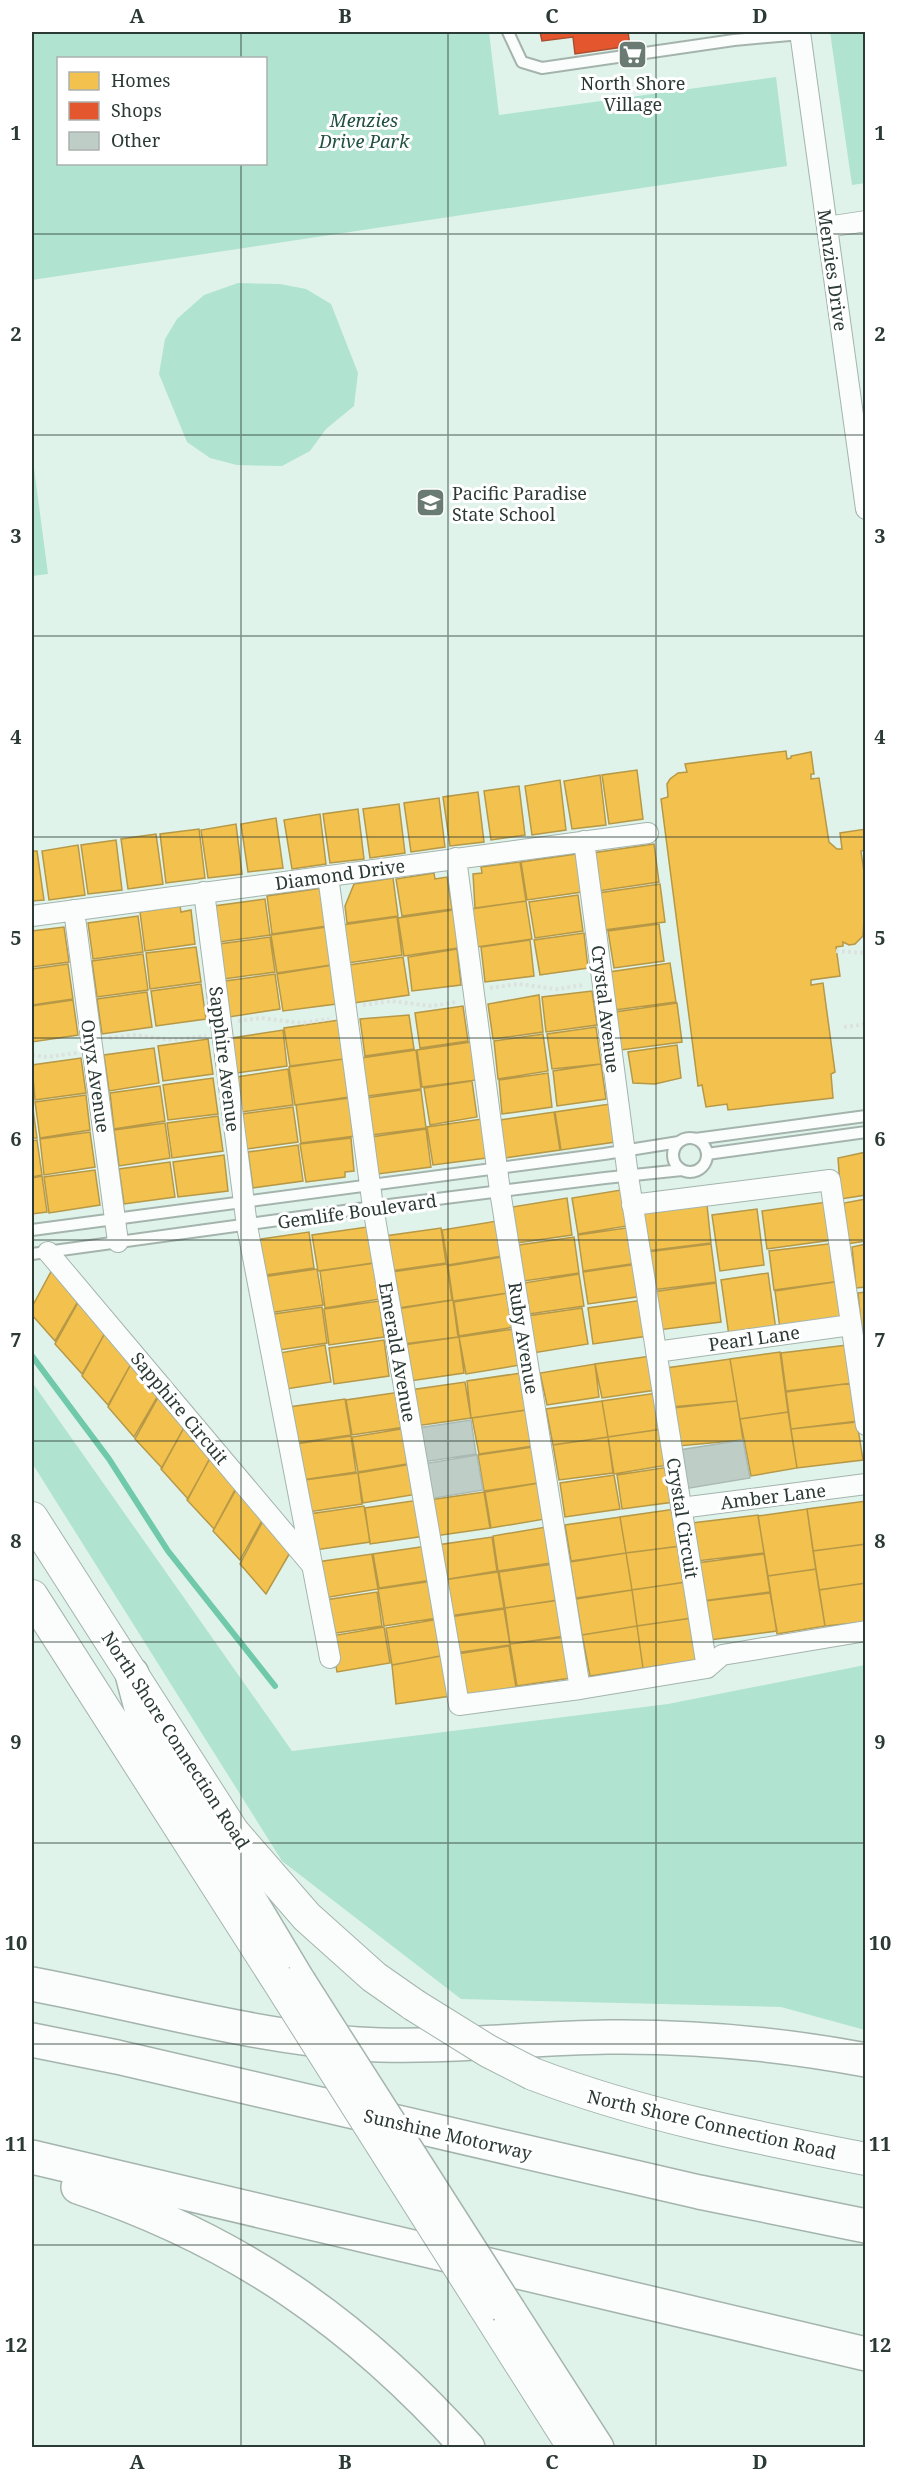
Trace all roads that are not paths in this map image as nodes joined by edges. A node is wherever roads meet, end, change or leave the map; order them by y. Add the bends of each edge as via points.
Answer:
1 (508, 32) edge
2 (801, 33) edge
3 (734, 36) edge
4 (866, 221) edge
5 (827, 227) junction
6 (862, 459) edge
7 (866, 509) edge
8 (648, 833) dead end
9 (584, 841) junction
10 (456, 858) junction
11 (328, 876) junction
12 (204, 892) junction
13 (74, 910) junction
14 (32, 916) edge
15 (866, 1116) edge
16 (866, 1132) edge
17 (695, 1138) junction
18 (679, 1142) junction
19 (624, 1150) junction
20 (707, 1154) junction
21 (497, 1168) junction
22 (682, 1170) junction
23 (628, 1176) junction
24 (370, 1185) junction
25 (500, 1191) junction
26 (243, 1202) junction
27 (632, 1205) junction
28 (373, 1207) junction
29 (115, 1219) junction
30 (247, 1226) junction
31 (32, 1230) edge
32 (118, 1242) junction
33 (40, 1253) edge
34 (851, 1325) junction
35 (656, 1352) junction
36 (866, 1425) edge
37 (866, 1484) edge
38 (681, 1508) junction
39 (32, 1518) edge
40 (312, 1565) junction
41 (32, 1596) edge
42 (866, 1631) edge
43 (330, 1658) dead end
44 (707, 1668) junction
45 (132, 1674) junction
46 (580, 1689) junction
47 (287, 1979) junction
48 (32, 1984) edge
49 (32, 2040) edge
50 (866, 2060) edge
51 (32, 2157) edge
52 (866, 2160) edge
53 (32, 2173) edge
54 (866, 2226) edge
55 (497, 2308) junction
56 (866, 2354) edge
57 (468, 2448) edge
58 (574, 2448) edge
59 (597, 2448) edge

1 - 3 lane via 522,62 542,68
2 - 3 lane
2 - 5 street, Menzies Drive
4 - 5 street
5 - 6 street, Menzies Drive
6 - 7 street, Menzies Drive
8 - 9 street, Diamond Drive
9 - 10 street, Diamond Drive
9 - 19 street, Crystal Avenue
10 - 11 street, Diamond Drive
10 - 21 street, Ruby Avenue
11 - 12 street, Diamond Drive
11 - 24 street, Emerald Avenue
12 - 13 street, Diamond Drive
12 - 26 street, Sapphire Avenue
13 - 14 street, Diamond Drive
13 - 29 street, Onyx Avenue
15 - 17 lane
16 - 20 lane
17 - 18 lane
17 - 20 lane
18 - 19 lane, Gemlife Boulevard
18 - 22 lane via 673,1157
19 - 21 lane, Gemlife Boulevard
19 - 23 street, Crystal Avenue
20 - 22 lane via 698,1170
21 - 24 lane, Gemlife Boulevard
21 - 25 street, Ruby Avenue
22 - 23 lane, Gemlife Boulevard
23 - 25 lane, Gemlife Boulevard
23 - 27 street, Crystal Circuit
24 - 26 lane, Gemlife Boulevard
24 - 28 street, Emerald Avenue
25 - 28 lane, Gemlife Boulevard
25 - 46 street, Ruby Avenue
26 - 29 lane, Gemlife Boulevard
26 - 30 street, Sapphire Avenue
27 - 34 street via 830,1180
27 - 35 street, Crystal Circuit
28 - 30 lane, Gemlife Boulevard
28 - 46 street, Emerald Avenue via 459,1705
29 - 31 lane, Gemlife Boulevard
29 - 32 street, Onyx Avenue
30 - 32 lane, Gemlife Boulevard
30 - 40 street, Sapphire Circuit
32 - 33 lane, Gemlife Boulevard
33 - 40 street, Sapphire Circuit
34 - 35 street, Pearl Lane
34 - 36 street
35 - 38 street, Crystal Circuit
37 - 38 street, Amber Lane
38 - 44 street, Crystal Circuit
39 - 45 main road, North Shore Connection Road
40 - 43 street, Sapphire Circuit
41 - 47 main road
42 - 44 street via 722,1656
44 - 46 street
45 - 47 highway via 146,1727
45 - 52 main road, North Shore Connection Road, bridge via 233,1832 279,1888 337,1945 414,2005 533,2074 622,2105
47 - 55 highway, bridge
48 - 50 highway via 292,2037 404,2046 673,2038
49 - 54 highway, Sunshine Motorway via 129,2059 699,2192
51 - 56 highway
53 - 57 highway via 167,2220 283,2284 379,2358
55 - 58 main road
55 - 59 highway

